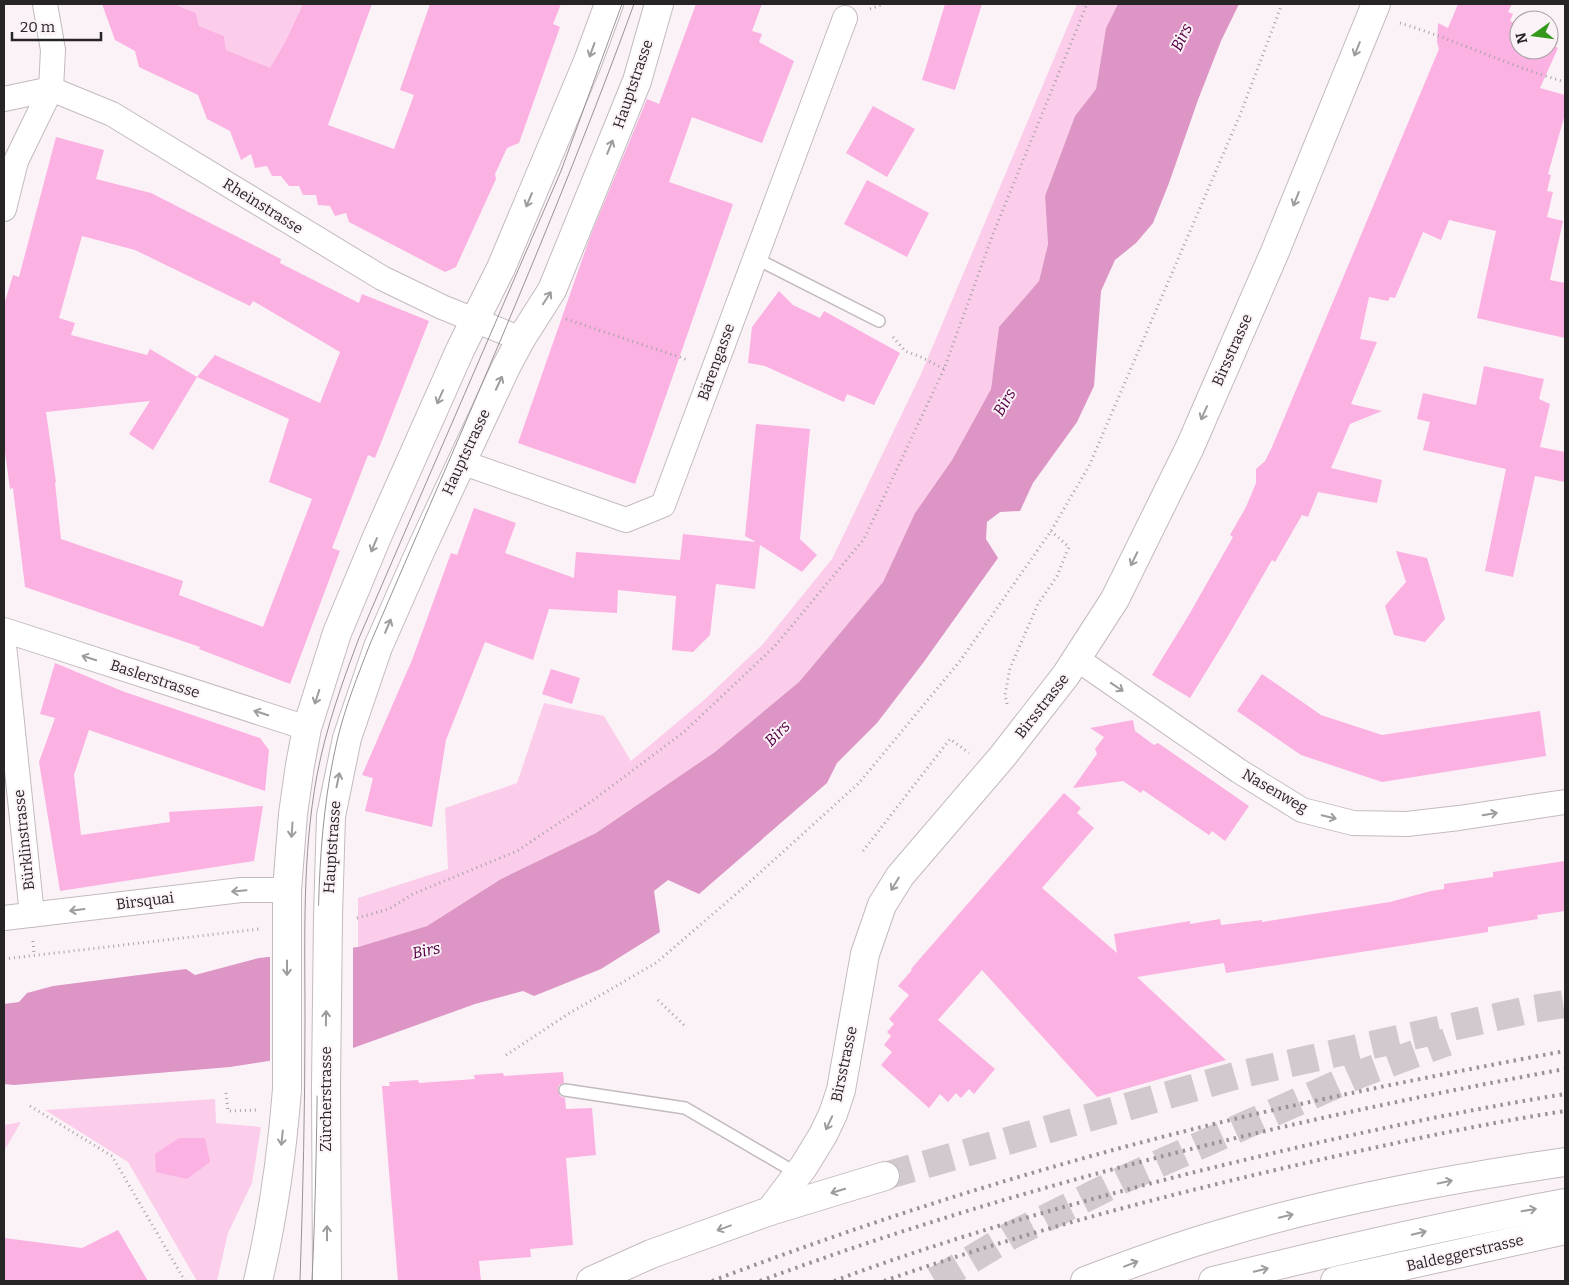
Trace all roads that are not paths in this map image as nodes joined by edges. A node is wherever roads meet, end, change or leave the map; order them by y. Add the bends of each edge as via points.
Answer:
1 (45, 4) edge
2 (609, 4) edge
3 (659, 4) edge
4 (1374, 9) edge
5 (845, 18) dead end
6 (51, 89) junction
7 (4, 99) edge
8 (4, 209) edge
9 (755, 258) junction
10 (476, 321) junction
11 (879, 321) dead end
12 (521, 339) junction
13 (461, 462) junction
14 (4, 630) edge
15 (4, 645) edge
16 (1077, 659) junction
17 (307, 728) junction
18 (1565, 802) edge
19 (287, 890) junction
20 (32, 915) junction
21 (339, 917) joint
22 (4, 918) edge
23 (565, 1090) dead end
24 (1565, 1162) edge
25 (798, 1174) junction
26 (885, 1176) tunnel mouth
27 (1565, 1203) edge
28 (770, 1211) junction
29 (1565, 1230) edge
30 (329, 1279) edge
31 (258, 1281) edge
32 (591, 1281) edge
33 (1085, 1281) edge
34 (1214, 1281) edge
35 (1335, 1281) edge

1 - 6 street via 53,50
2 -> 10 main road via 504,261
12 -> 3 main road, Hauptstrasse via 552,290 637,81
4 -> 16 main road, Birsstrasse via 1274,254 1190,447 1115,599
5 - 9 street, Bärengasse
6 - 7 street
6 - 8 street via 16,161
6 - 10 street, Rheinstrasse via 112,114 382,278
9 - 11 lane
9 - 13 street, Bärengasse via 663,505 626,520
10 - 12 street, Rheinstrasse
10 -> 17 main road via 377,537 338,633
13 -> 12 main road, Hauptstrasse
21 -> 13 main road, Hauptstrasse via 331,816 347,738 378,647
17 -> 14 street, Baslerstrasse
15 - 20 street, Bürklinstrasse
16 -> 18 street, Nasenweg via 1302,810 1354,823 1407,824
16 -> 25 main road, Birsstrasse via 1002,757 900,876 882,905 865,954 842,1090 823,1134
17 -> 19 main road via 293,814
19 -> 20 street, Birsquai via 242,890
19 -> 31 main road, bridge via 276,924 286,1100 270,1229
20 - 22 street, Birsquai
30 -> 21 main road, Zürcherstrasse, bridge via 326,1084
23 - 25 lane via 685,1108
33 -> 24 main road via 1147,1257 1267,1221 1377,1195
25 - 28 main road, Birsstrasse
26 -> 28 main road
34 -> 27 main road
28 -> 32 main road via 651,1254
29 - 35 main road, Baldeggerstrasse

